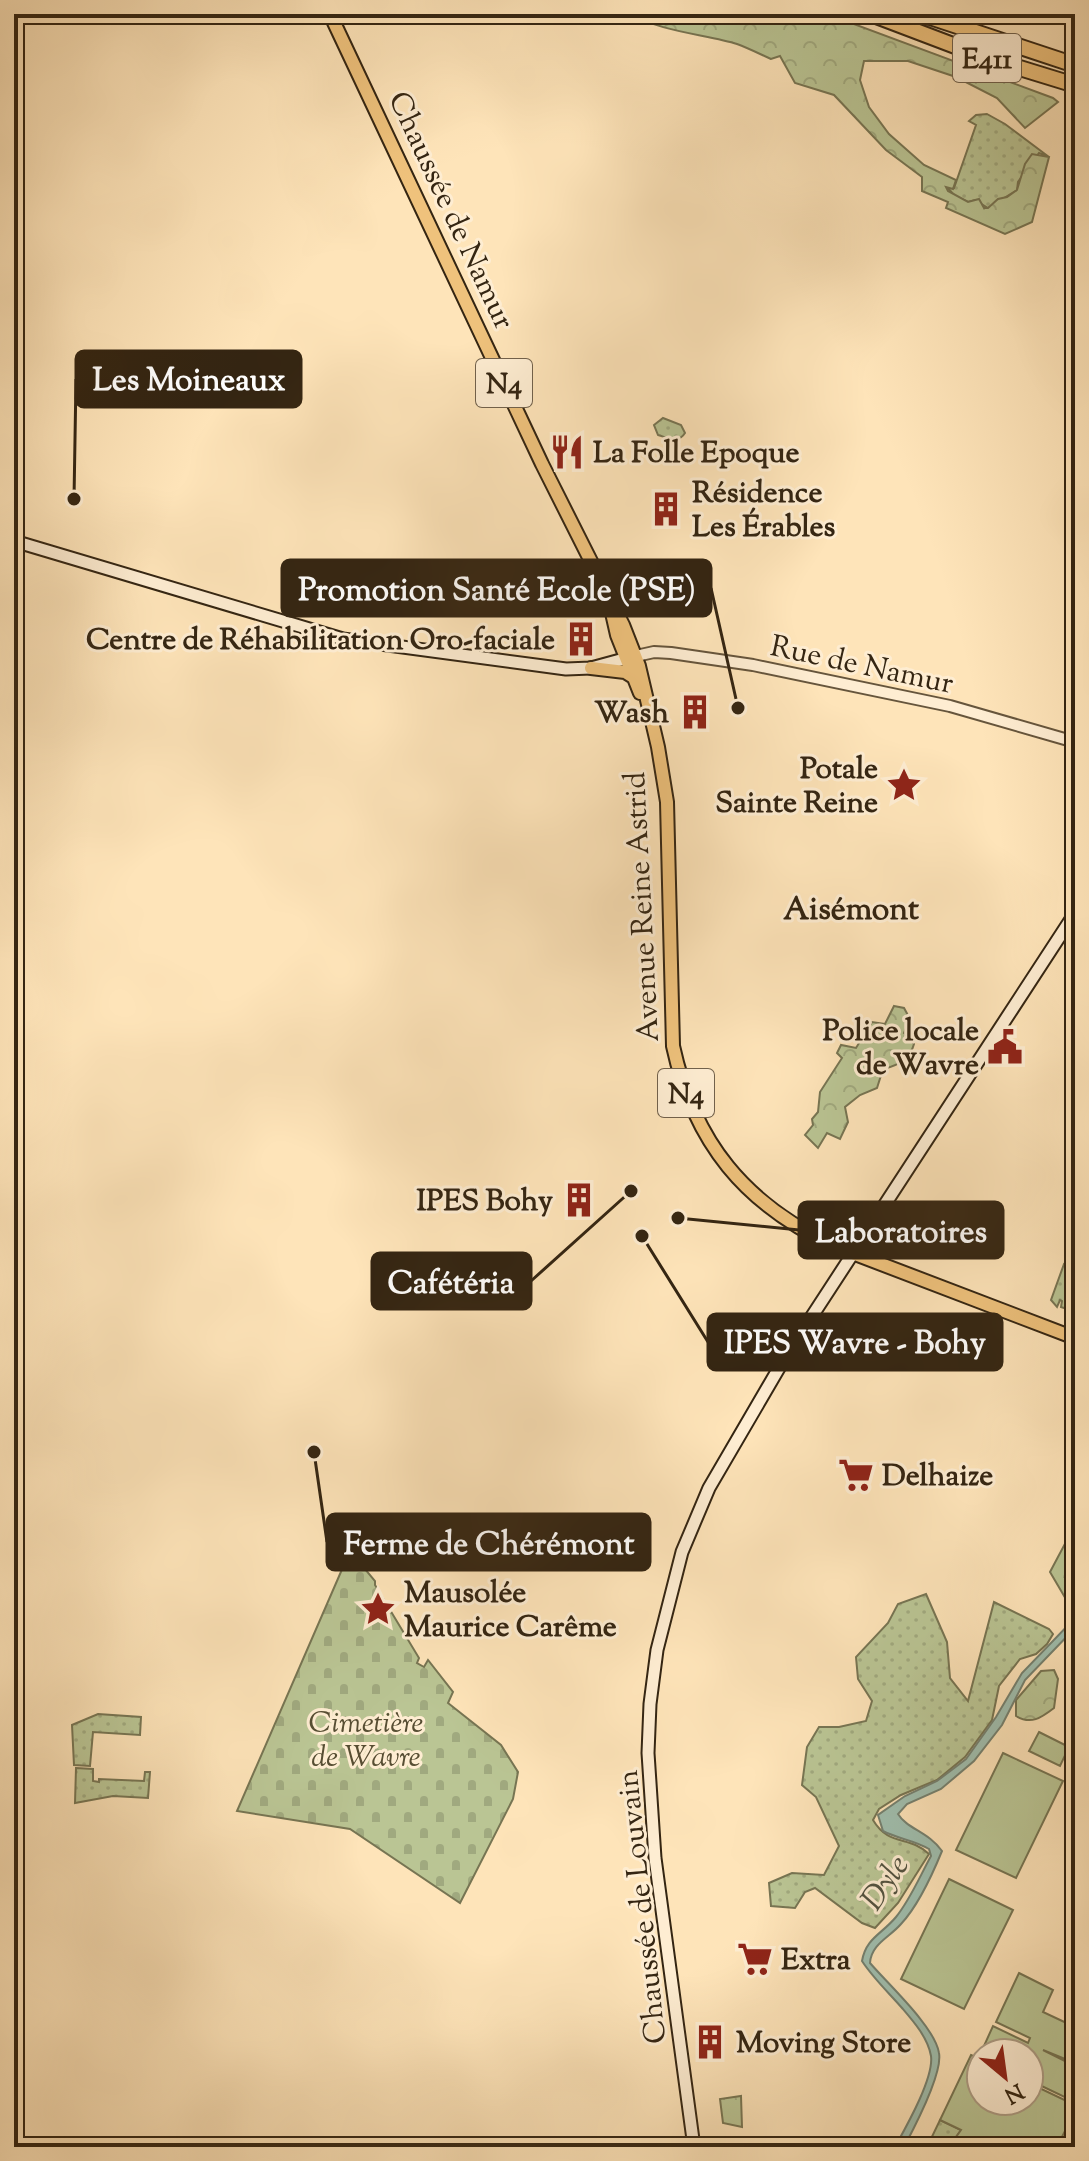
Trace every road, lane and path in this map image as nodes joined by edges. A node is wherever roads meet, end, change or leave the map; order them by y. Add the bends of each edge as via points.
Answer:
1 (330, 14) edge
2 (871, 14) edge
3 (921, 14) edge
4 (1075, 65) edge
5 (1075, 85) edge
6 (14, 541) edge
7 (631, 657) junction
8 (591, 668) junction
9 (633, 677) junction
10 (651, 717) junction
11 (1075, 742) edge
12 (1075, 913) edge
13 (854, 1253) junction
14 (1075, 1338) edge
15 (694, 2147) edge

1 - 7 main road, Chaussée de Namur / N4
2 - 5 highway, E411
3 - 4 highway, E411
6 - 8 main road via 343,639
7 - 8 main road
7 - 9 main road, Avenue Reine Astrid / N4
7 - 10 main road, Avenue Reine Astrid / N4
7 - 11 street, Rue de Namur via 671,653 753,665 950,706
8 - 9 main road
9 - 10 main road, Avenue Reine Astrid / N4
10 - 13 main road, Avenue Reine Astrid / N4 via 667,802 673,1046 694,1115 720,1158 762,1203 808,1233
12 - 13 main road, Chaussée de Louvain
13 - 14 main road, N4
13 - 15 main road, Chaussée de Louvain via 709,1488 682,1552 657,1650 650,1704 649,1805

